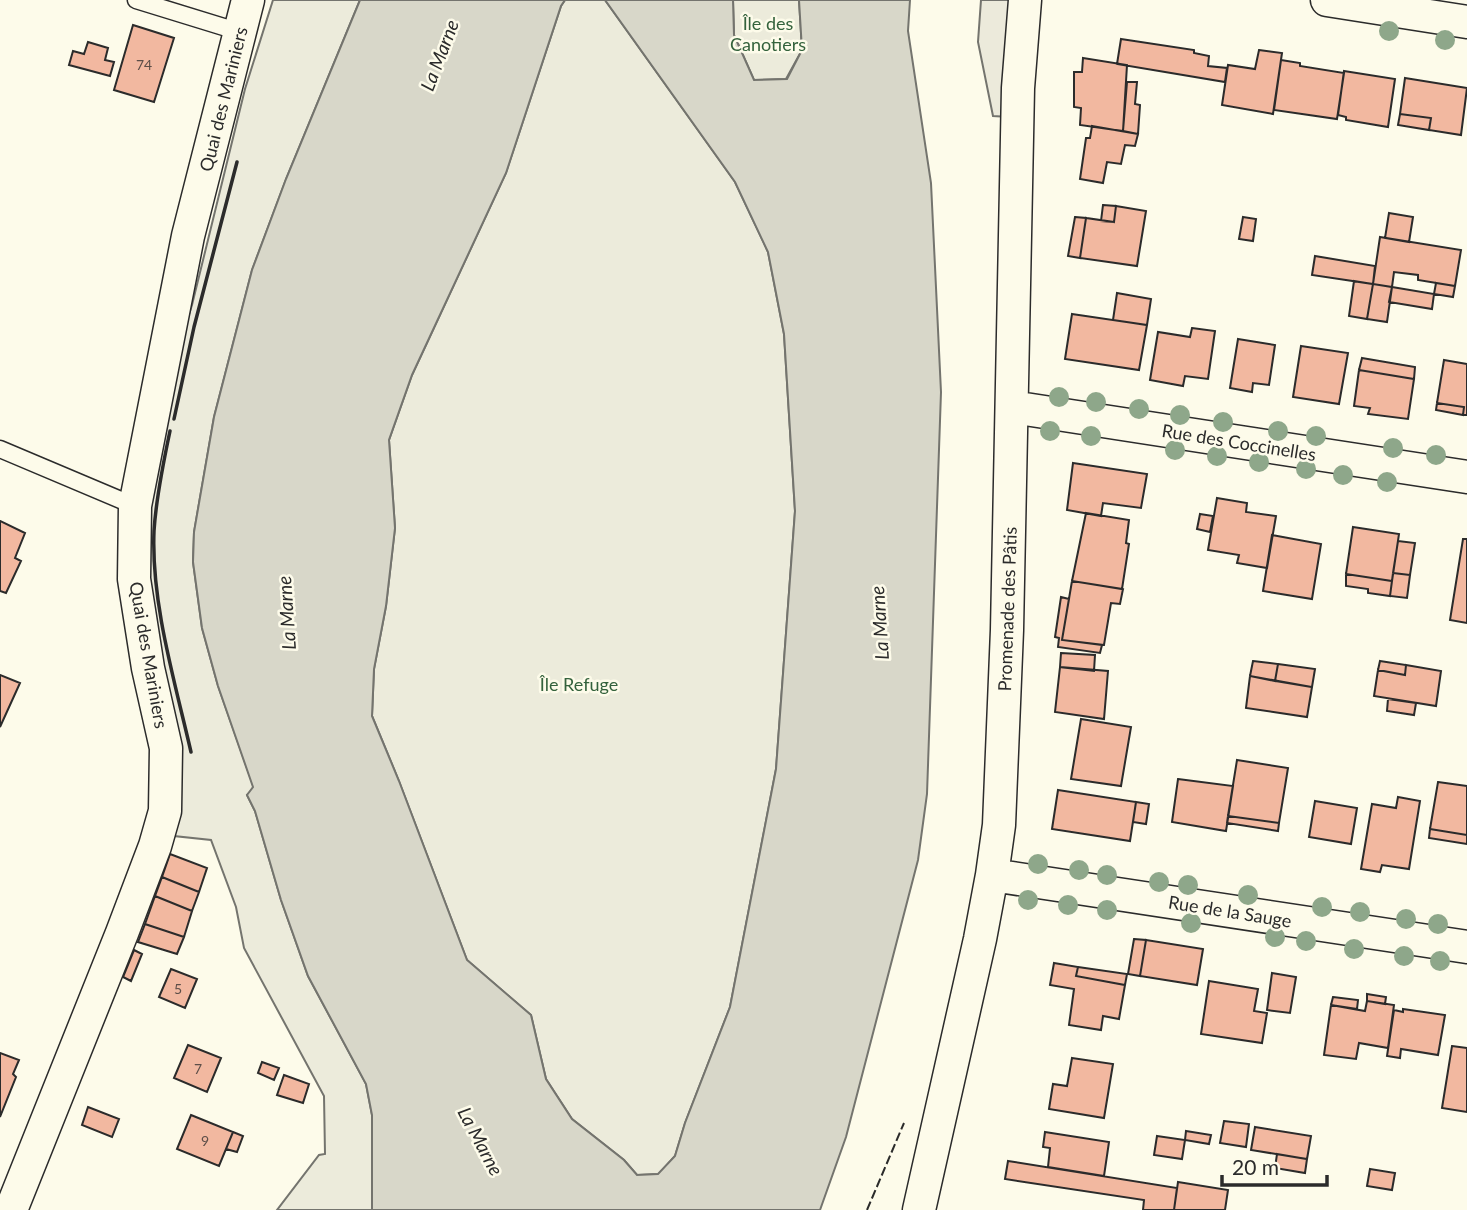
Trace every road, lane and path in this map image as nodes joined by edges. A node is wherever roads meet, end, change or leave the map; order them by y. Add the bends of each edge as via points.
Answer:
1 (136, 0) edge
2 (248, 0) edge
3 (1025, 0) edge
4 (1327, 0) edge
5 (1467, 22) edge
6 (240, 32) junction
7 (1012, 407) junction
8 (0, 449) edge
9 (1467, 478) edge
10 (135, 506) junction
11 (992, 875) junction
12 (1467, 947) edge
13 (11, 1210) edge
14 (919, 1210) edge

1 - 6 lane
2 - 6 street, Quai des Mariniers
3 - 7 street, Promenade des Pâtis via 1018,88
4 - 5 street
6 - 10 street, Quai des Mariniers via 188,236
7 - 9 street, Rue des Coccinelles
7 - 11 street, Promenade des Pâtis via 1002,758
8 - 10 lane
10 - 13 street, Quai des Mariniers via 134,579 166,748 165,811 122,933
11 - 12 street, Rue de la Sauge
11 - 14 street, Promenade des Pâtis

